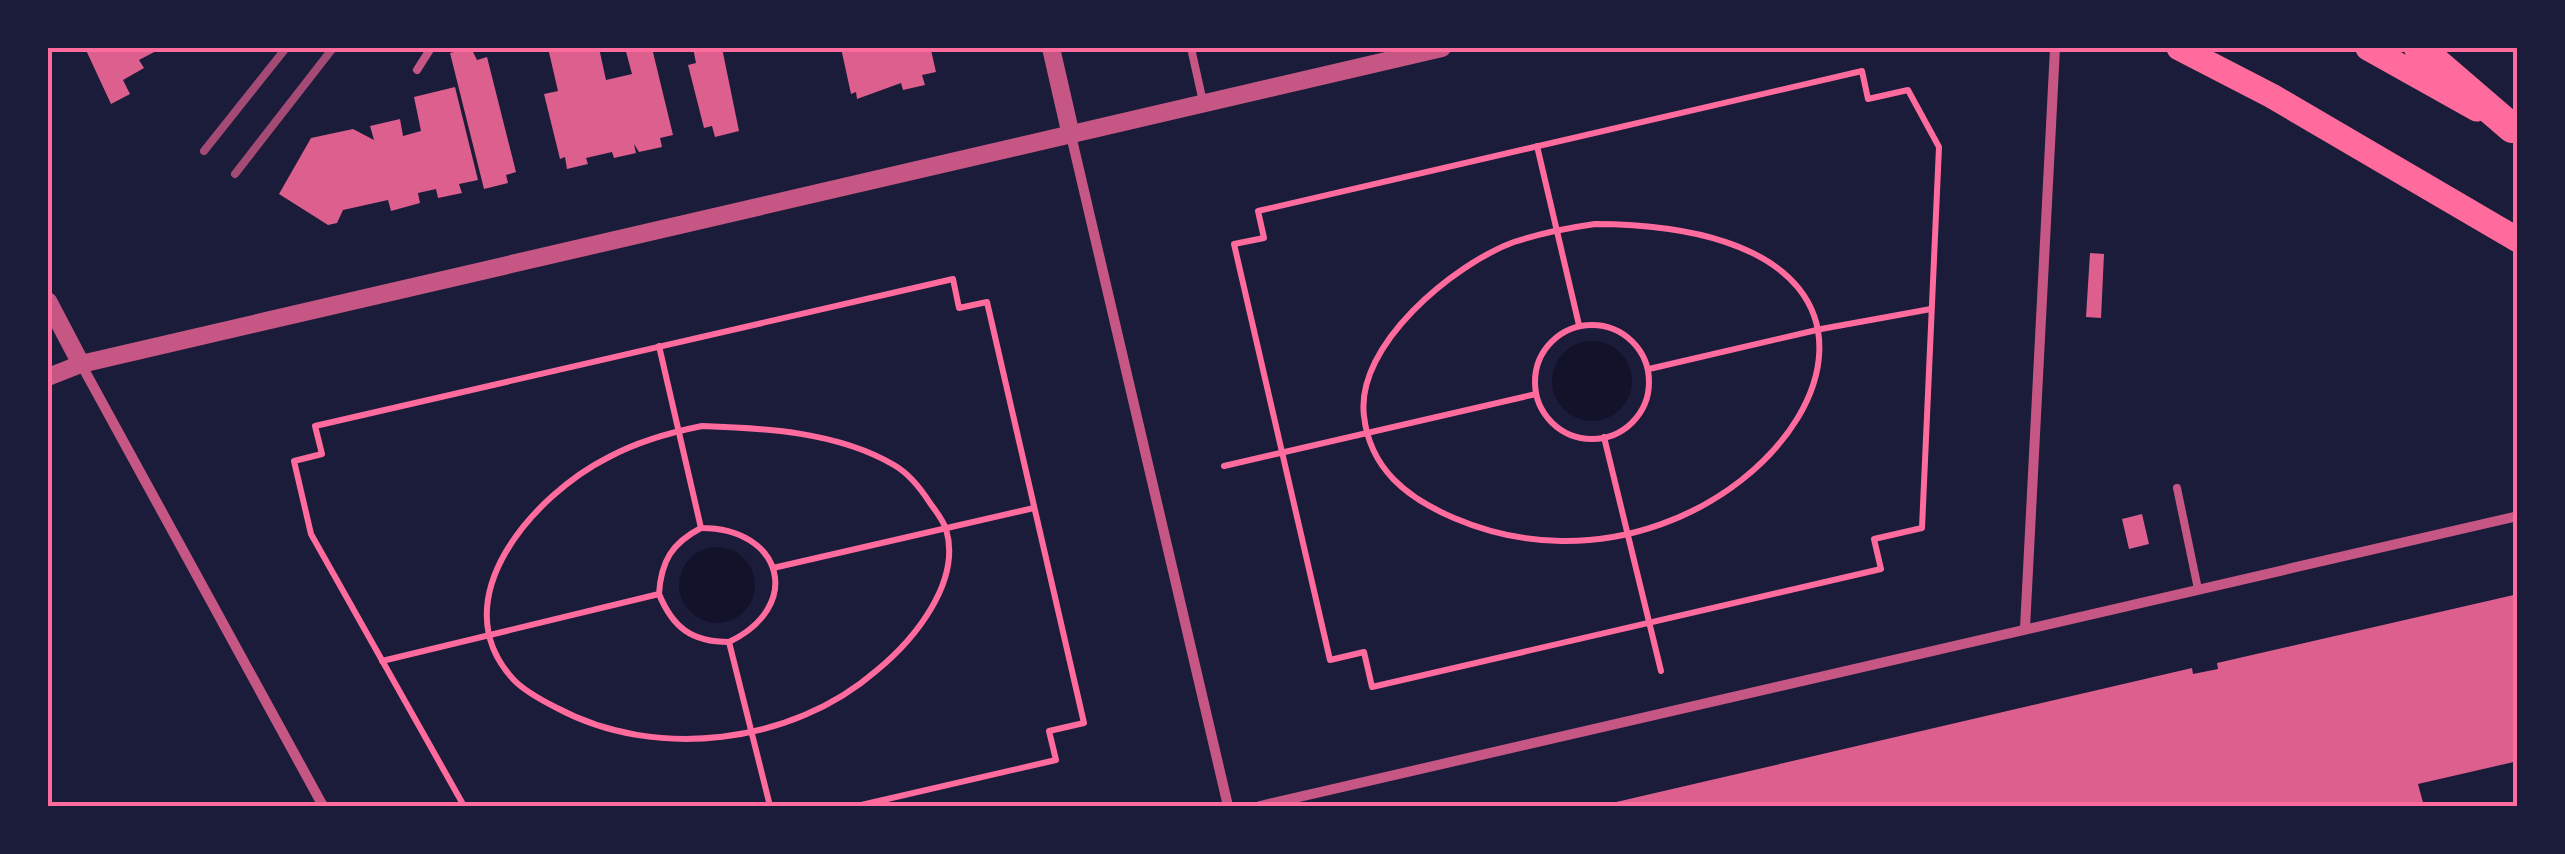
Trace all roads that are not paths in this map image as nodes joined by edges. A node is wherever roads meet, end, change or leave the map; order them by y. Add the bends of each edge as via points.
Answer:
1 (431, 48) edge
2 (1052, 48) edge
3 (1191, 48) edge
4 (1442, 48) edge
5 (2055, 48) edge
6 (2178, 48) edge
7 (2368, 48) edge
8 (2419, 48) edge
9 (417, 70) dead end
10 (1203, 102) junction
11 (2515, 130) edge
12 (1070, 131) junction
13 (2518, 240) edge
14 (48, 302) edge
15 (81, 364) junction
16 (48, 376) edge
17 (2177, 488) dead end
18 (2518, 516) edge
19 (2198, 588) junction
20 (2025, 628) junction
21 (323, 806) edge
22 (1228, 806) edge
23 (1260, 806) edge

1 - 9 lane
2 - 12 street
3 - 10 lane
4 - 10 street
5 - 20 street
6 - 13 main road
7 - 11 main road
8 - 11 highway
10 - 12 street
12 - 15 street
12 - 22 street
14 - 15 street
15 - 16 street
15 - 21 street
17 - 19 lane
18 - 19 street
19 - 20 street
20 - 23 street

